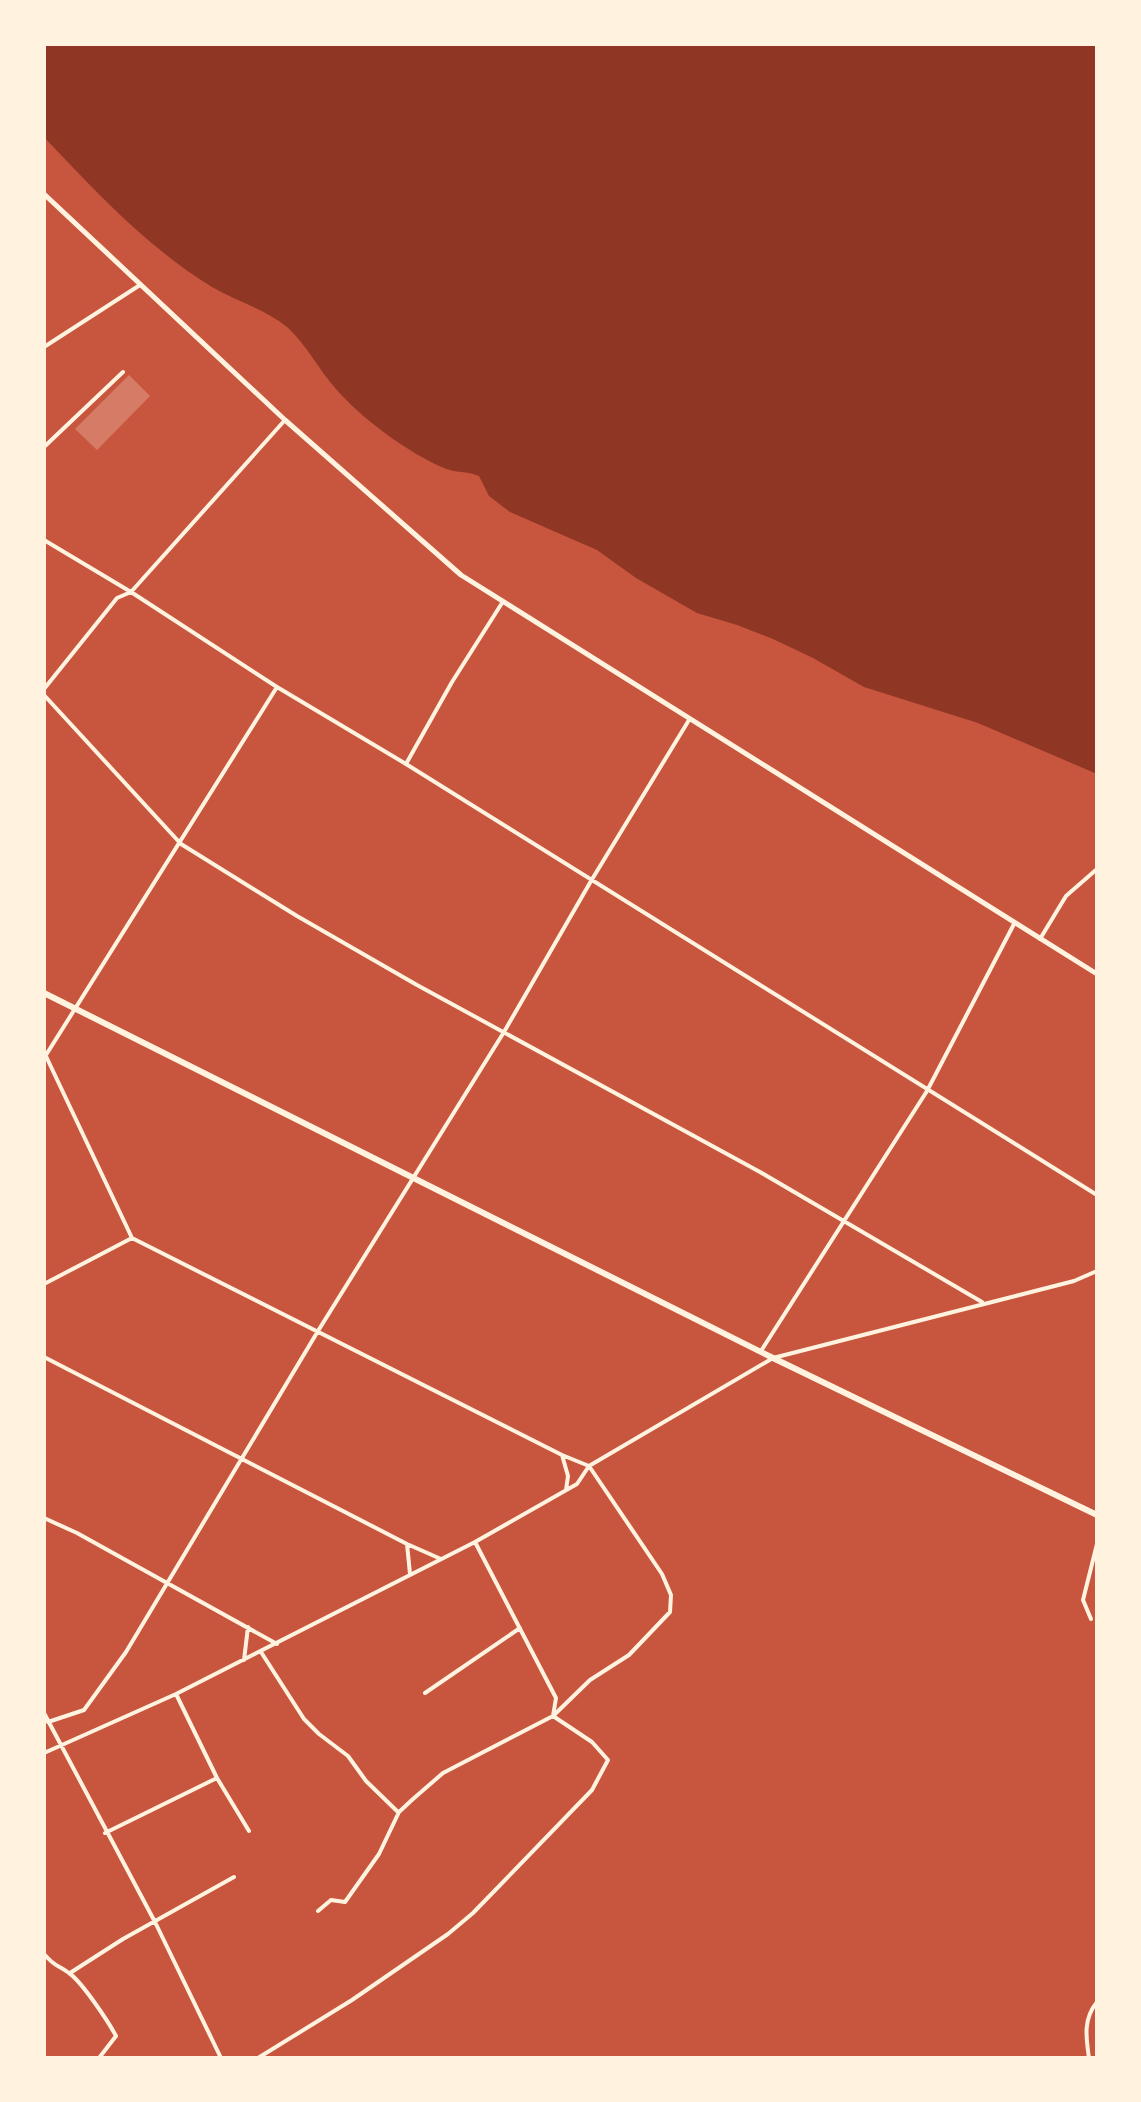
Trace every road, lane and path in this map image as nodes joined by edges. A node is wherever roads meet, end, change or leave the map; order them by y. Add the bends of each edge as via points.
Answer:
1 (44, 194) edge
2 (140, 285) junction
3 (44, 347) edge
4 (123, 372) dead end
5 (285, 420) junction
6 (44, 447) edge
7 (44, 540) edge
8 (131, 592) junction
9 (502, 603) junction
10 (277, 687) junction
11 (44, 692) edge
12 (689, 720) junction
13 (406, 764) junction
14 (181, 844) junction
15 (1097, 869) edge
16 (591, 881) junction
17 (1014, 924) junction
18 (1040, 939) junction
19 (1097, 974) edge
20 (44, 993) edge
21 (73, 1009) junction
22 (504, 1032) junction
23 (45, 1055) edge
24 (927, 1091) junction
25 (413, 1177) junction
26 (1097, 1195) edge
27 (845, 1221) junction
28 (132, 1238) junction
29 (1097, 1271) edge
30 (44, 1284) edge
31 (983, 1303) junction
32 (318, 1331) junction
33 (761, 1351) junction
34 (44, 1357) edge
35 (773, 1358) junction
36 (562, 1455) junction
37 (241, 1459) junction
38 (589, 1466) junction
39 (566, 1490) junction
40 (1097, 1515) edge
41 (44, 1518) edge
42 (475, 1542) junction
43 (407, 1544) junction
44 (1097, 1544) edge
45 (441, 1559) junction
46 (411, 1575) junction
47 (168, 1584) junction
48 (1091, 1619) dead end
49 (248, 1627) junction
50 (520, 1628) junction
51 (277, 1644) junction
52 (261, 1652) junction
53 (244, 1660) junction
54 (425, 1693) dead end
55 (176, 1694) junction
56 (44, 1713) edge
57 (553, 1716) junction
58 (48, 1722) junction
59 (62, 1745) junction
60 (44, 1753) edge
61 (217, 1778) junction
62 (399, 1812) junction
63 (249, 1831) dead end
64 (105, 1833) junction
65 (234, 1877) dead end
66 (318, 1911) dead end
67 (155, 1922) junction
68 (44, 1954) edge
69 (70, 1973) junction
70 (1097, 2002) edge
71 (99, 2058) edge
72 (221, 2058) edge
73 (258, 2058) edge
74 (1089, 2058) edge

1 - 2 street
2 - 3 street
2 - 5 street
4 - 6 street
5 - 8 street
5 - 9 street via 448,564
7 - 8 street
8 - 10 street
8 - 11 street via 117,598
9 - 12 street
9 - 13 street
10 - 13 street
10 - 14 street
11 - 14 street
12 - 16 street
12 - 17 street
13 - 16 street
14 - 21 street
14 - 22 street
15 - 18 street via 1066,896
16 - 22 street
16 - 24 street
17 - 18 street
17 - 24 street
18 - 19 street
20 - 21 main road
21 - 23 street
21 - 25 main road
22 - 25 street
22 - 27 street
23 - 28 street
24 - 26 street
24 - 27 street
25 - 32 street
25 - 33 main road
27 - 31 street
27 - 33 street
28 - 30 street
28 - 32 street
29 - 31 street
31 - 35 street
32 - 36 street
32 - 37 street
33 - 35 main road
34 - 37 street
35 - 38 street
35 - 40 main road
36 - 38 street
36 - 39 street
37 - 43 street
37 - 47 street
38 - 39 street
38 - 57 street via 662,1574 672,1604 666,1619 629,1655 590,1680
39 - 42 street
41 - 47 street
42 - 45 street
42 - 50 street
43 - 45 street
43 - 46 street
44 - 48 street via 1083,1600
45 - 46 street
46 - 51 street
47 - 49 street
47 - 58 street via 84,1710
49 - 51 street
49 - 53 street
50 - 54 street
50 - 57 street via 556,1698
51 - 52 street
52 - 53 street
52 - 62 street via 304,1719 348,1756
53 - 55 street
55 - 59 street
55 - 61 street
56 - 58 street
57 - 62 street via 443,1773
57 - 73 street via 592,1742 608,1760 592,1790 448,1934
58 - 59 street
59 - 60 street
59 - 64 street
61 - 63 street
61 - 64 street
62 - 66 street via 379,1854 345,1902 331,1900
64 - 67 street
65 - 67 street
67 - 69 street
67 - 72 street
68 - 69 street via 55,1967
69 - 71 street via 116,2036
70 - 74 street via 1089,2011 1085,2032

